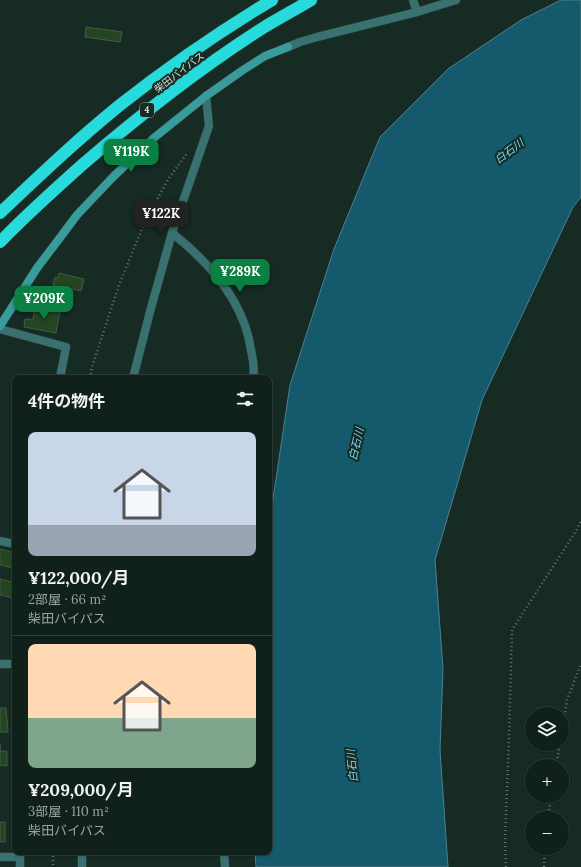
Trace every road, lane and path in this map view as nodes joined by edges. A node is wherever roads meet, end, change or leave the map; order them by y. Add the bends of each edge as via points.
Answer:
1 (272, 0) edge
2 (311, 0) edge
3 (413, 0) edge
4 (456, 0) edge
5 (417, 12) junction
6 (206, 96) junction
7 (188, 151) dead end
8 (0, 213) edge
9 (172, 233) junction
10 (0, 242) edge
11 (0, 326) edge
12 (0, 329) edge
13 (61, 375) edge
14 (91, 375) edge
15 (134, 375) edge
16 (253, 375) edge
17 (581, 521) edge
18 (0, 541) edge
19 (12, 543) edge
20 (0, 664) edge
21 (12, 664) edge
22 (581, 664) edge
23 (566, 707) edge
24 (20, 855) edge
25 (53, 855) edge
26 (82, 855) edge
27 (224, 855) edge
28 (545, 855) edge
29 (0, 857) edge
30 (20, 867) edge
31 (53, 867) edge
32 (82, 867) edge
33 (225, 867) edge
34 (506, 867) edge
35 (544, 867) edge

1 - 8 highway, 柴田バイパス / 4 via 174,64 120,105 62,154
2 - 10 highway, 柴田バイパス / 4 via 218,57 144,113 62,183
3 - 5 street
4 - 5 street
5 - 6 street via 317,37 265,56
6 - 9 street via 209,126
6 - 11 street via 155,137 112,177 78,215 37,268
7 - 14 path via 146,219 119,285
9 - 15 street
9 - 16 street via 193,250 221,280 233,300 250,338
12 - 13 street via 66,347
17 - 34 path via 512,630
18 - 19 street
20 - 21 street
22 - 23 path
24 - 29 street
24 - 30 street
25 - 31 path
26 - 32 street
27 - 33 street
28 - 35 path

